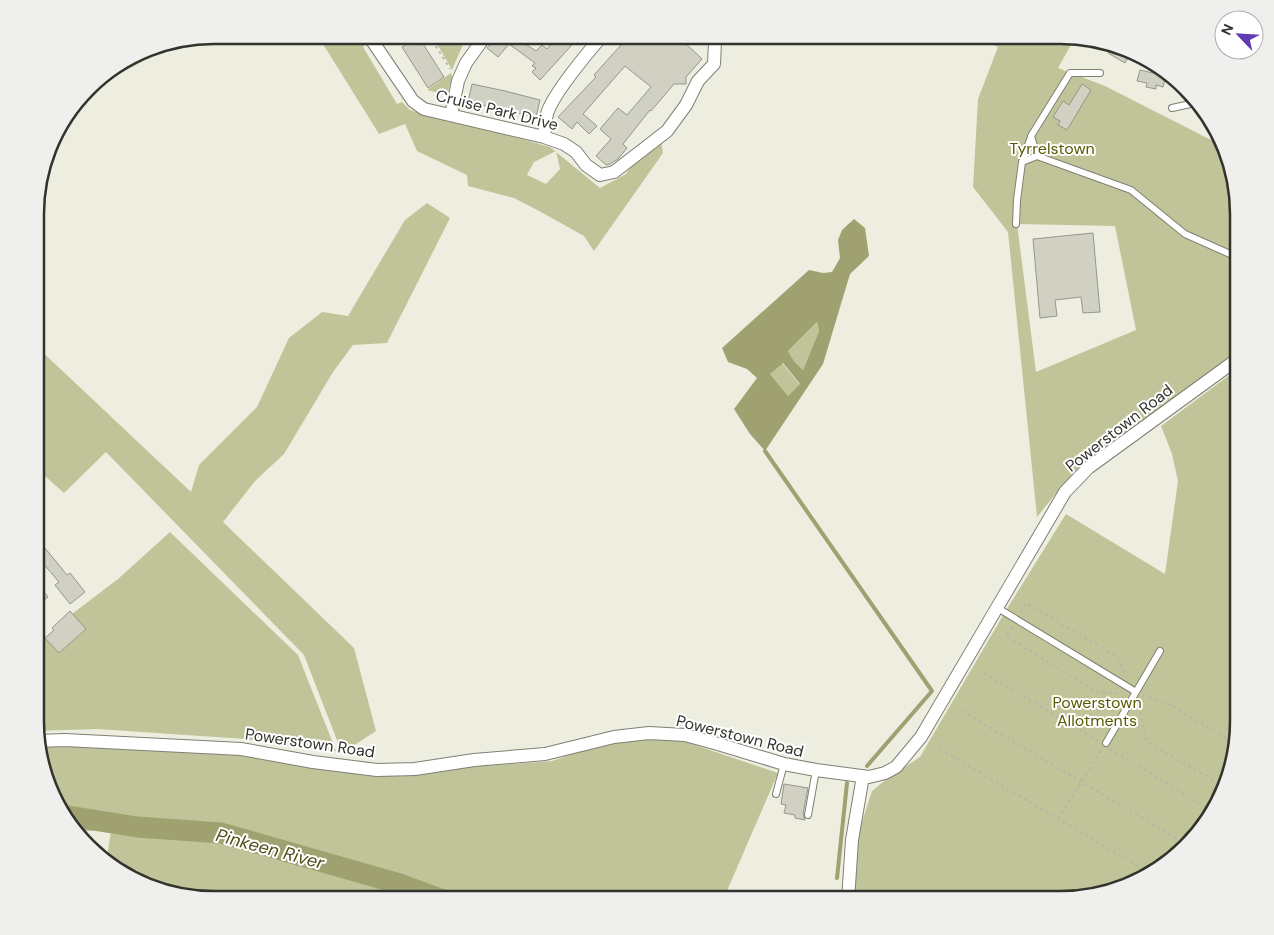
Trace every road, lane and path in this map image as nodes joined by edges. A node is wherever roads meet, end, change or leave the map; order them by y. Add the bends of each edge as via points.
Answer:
1 (374, 44) edge
2 (387, 44) edge
3 (434, 44) edge
4 (480, 44) edge
5 (595, 44) edge
6 (714, 44) edge
7 (378, 49) junction
8 (1100, 73) dead end
9 (461, 74) junction
10 (1190, 104) edge
11 (1172, 108) dead end
12 (452, 115) junction
13 (1031, 136) junction
14 (544, 137) junction
15 (1037, 156) junction
16 (1022, 162) junction
17 (1016, 224) dead end
18 (1230, 254) edge
19 (1230, 365) edge
20 (996, 607) junction
21 (1016, 619) junction
22 (1160, 651) dead end
23 (1136, 692) junction
24 (962, 711) dead end
25 (1229, 740) edge
26 (45, 741) edge
27 (1106, 743) joint
28 (940, 749) dead end
29 (784, 764) junction
30 (816, 770) junction
31 (863, 776) junction
32 (1081, 782) junction
33 (1218, 783) edge
34 (776, 794) dead end
35 (808, 815) dead end
36 (1058, 819) junction
37 (1182, 841) edge
38 (1144, 869) edge
39 (849, 891) edge

1 - 7 street, Cruise Park Drive
2 - 7 path
3 - 9 path via 451,71
4 - 9 street
5 - 14 street via 553,100 547,113
6 - 14 street, Cruise Park Drive via 714,64 698,81 686,106 667,131 614,172 600,174 564,144
7 - 12 street, Cruise Park Drive via 412,101 424,109
8 - 13 lane via 1070,73
9 - 12 street
10 - 11 lane
12 - 14 street, Cruise Park Drive
13 - 15 lane
13 - 16 lane
15 - 16 lane
15 - 18 lane via 1130,190 1185,234
16 - 17 lane
19 - 20 street, Powerstown Road via 1088,468 1065,492
20 - 21 lane
20 - 31 street, Powerstown Road via 921,737 907,755 885,773
21 - 23 lane
21 - 23 path via 1026,603 1117,657
21 - 23 path via 1006,636 1099,693
22 - 23 lane
23 - 25 path via 1167,703
23 - 27 lane
23 - 33 path via 1146,741
24 - 32 path
26 - 29 street, Powerstown Road via 242,748 377,770 415,769 545,754 614,737 649,733 685,735
27 - 32 path
28 - 36 path
29 - 30 street, Powerstown Road
29 - 34 lane
30 - 31 street, Powerstown Road
30 - 35 lane
31 - 39 street via 852,840
32 - 36 path
32 - 37 path
36 - 38 path

